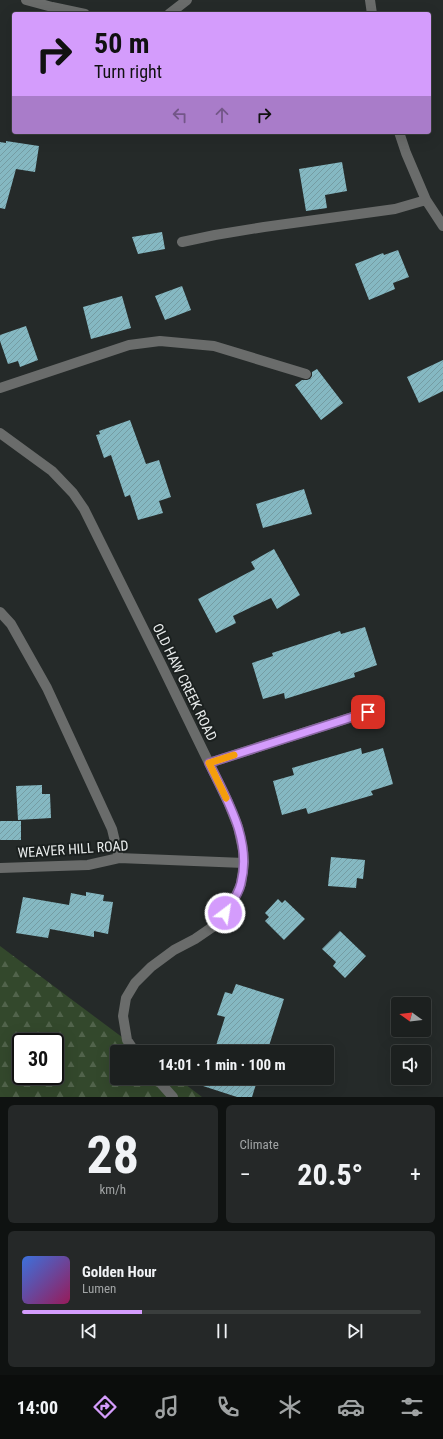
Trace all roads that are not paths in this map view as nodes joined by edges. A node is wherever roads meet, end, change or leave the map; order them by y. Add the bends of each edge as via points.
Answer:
1 (26, 0) edge
2 (187, 0) edge
3 (370, 0) edge
4 (76, 12) edge
5 (172, 12) edge
6 (372, 12) edge
7 (400, 134) edge
8 (426, 200) junction
9 (443, 226) edge
10 (182, 242) dead end
11 (306, 374) dead end
12 (0, 388) edge
13 (0, 433) edge
14 (0, 612) edge
15 (368, 712) dead end
16 (209, 763) junction
17 (120, 858) junction
18 (244, 863) junction
19 (0, 868) edge
20 (130, 1045) edge
21 (162, 1085) edge
22 (173, 1097) edge

1 - 4 street
2 - 5 street
3 - 6 street
7 - 8 street
8 - 9 street
8 - 10 street via 395,210 264,227
11 - 12 street via 214,346 160,341 129,345
13 - 16 street, OLD HAW CREEK ROAD via 52,471 84,509
14 - 17 street via 11,624 47,688 112,829
15 - 16 street
16 - 18 street, OLD HAW CREEK ROAD via 238,827
17 - 18 street, WEAVER HILL ROAD
17 - 19 street, WEAVER HILL ROAD via 88,865
18 - 20 street, OLD HAW CREEK ROAD via 241,884 233,902 214,926 156,962 134,983 126,998 123,1016 127,1040
21 - 22 street

